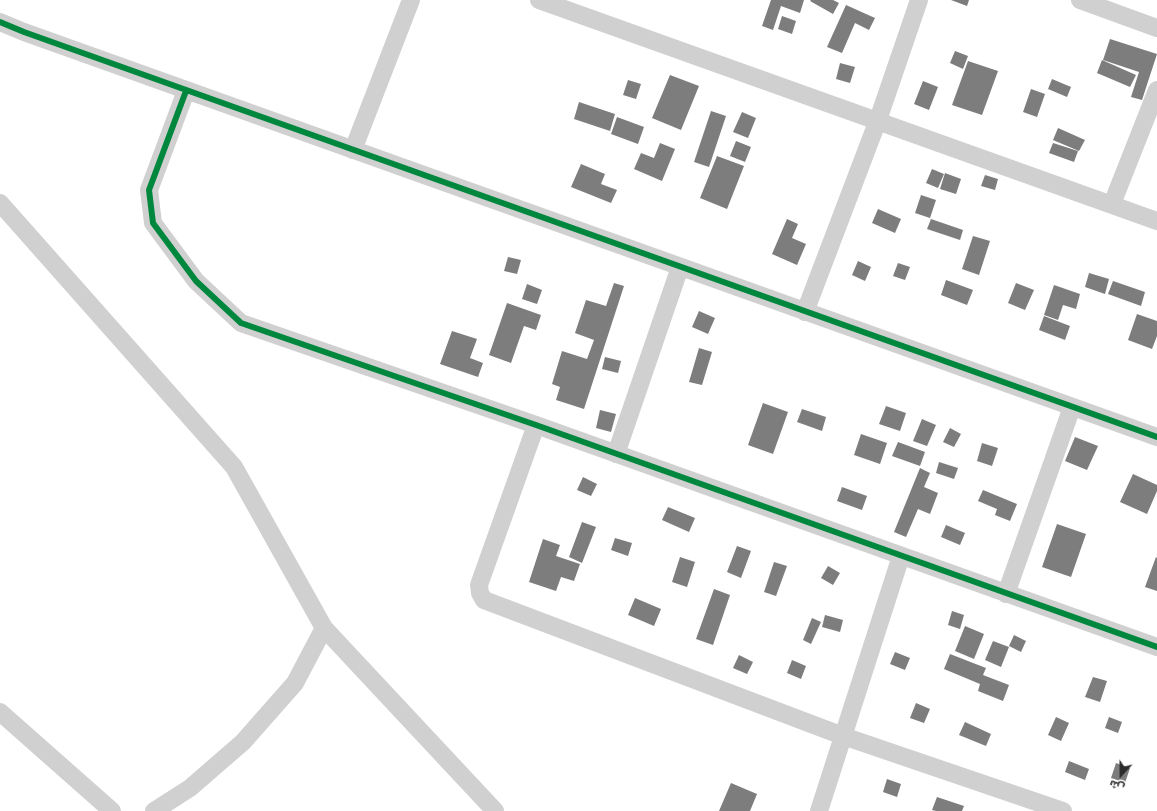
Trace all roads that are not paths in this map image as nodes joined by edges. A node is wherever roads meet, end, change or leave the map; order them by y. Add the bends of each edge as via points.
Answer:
1 (411, 0) edge
2 (539, 0) edge
3 (919, 0) edge
4 (1080, 0) edge
5 (0, 22) edge
6 (1157, 28) edge
7 (186, 90) junction
8 (1157, 90) edge
9 (878, 120) junction
10 (353, 150) junction
11 (0, 203) edge
12 (1112, 204) junction
13 (1157, 221) edge
14 (680, 266) junction
15 (806, 312) junction
16 (1072, 407) junction
17 (536, 425) junction
18 (1157, 437) edge
19 (616, 454) junction
20 (900, 556) junction
21 (1006, 594) junction
22 (324, 628) junction
23 (1157, 647) edge
24 (0, 712) edge
25 (842, 736) junction
26 (112, 811) edge
27 (154, 811) edge
28 (494, 811) edge
29 (819, 811) edge
30 (1063, 811) edge

1 - 10 street
2 - 9 street
3 - 9 street
4 - 6 street
5 - 7 street
7 - 10 street
7 - 17 street via 149,190 153,223 196,281 241,323
8 - 12 street
9 - 12 street
9 - 15 street
10 - 14 street
11 - 22 street via 234,468
12 - 13 street
14 - 15 street
14 - 19 street
15 - 16 street
16 - 18 street
16 - 21 street
17 - 19 street
17 - 25 street via 479,585 484,600
19 - 20 street
20 - 21 street
20 - 25 street
21 - 23 street
22 - 27 street via 295,683 243,742 190,788
22 - 28 street
24 - 26 street
25 - 29 street
25 - 30 street

